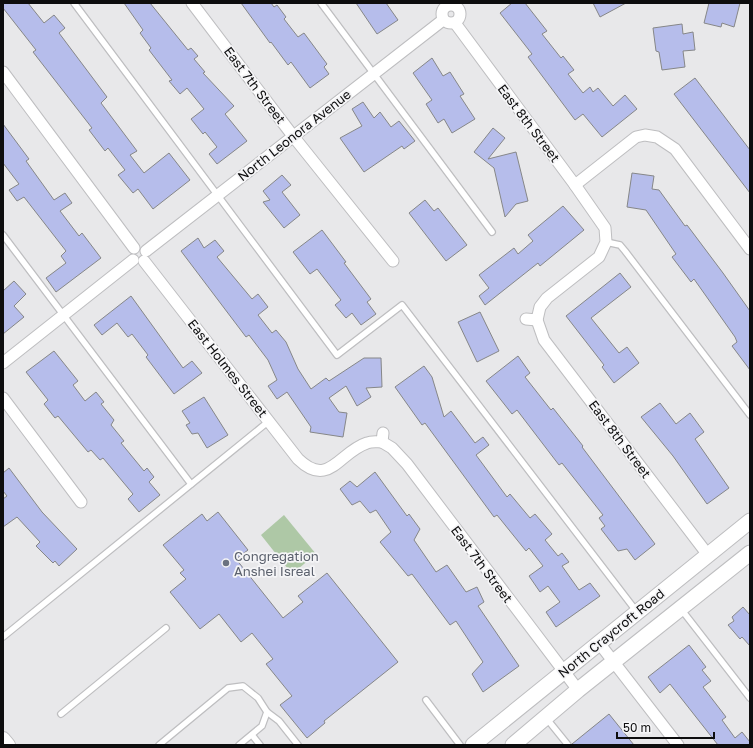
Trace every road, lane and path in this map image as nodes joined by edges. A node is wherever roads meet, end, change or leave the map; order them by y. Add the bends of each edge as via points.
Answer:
1 (74, 3) edge
2 (192, 3) edge
3 (321, 3) edge
4 (443, 5) edge
5 (461, 6) edge
6 (443, 20) junction
7 (455, 22) junction
8 (3, 72) edge
9 (375, 73) junction
10 (293, 136) junction
11 (575, 185) junction
12 (217, 196) junction
13 (492, 232) dead end
14 (3, 235) edge
15 (605, 244) junction
16 (750, 249) edge
17 (141, 257) junction
18 (393, 261) dead end
19 (64, 315) junction
20 (3, 363) edge
21 (3, 398) edge
22 (750, 415) edge
23 (270, 420) junction
24 (382, 438) joint
25 (191, 484) junction
26 (80, 502) dead end
27 (750, 521) edge
28 (708, 554) junction
29 (748, 558) edge
30 (681, 609) junction
31 (637, 612) junction
32 (166, 628) dead end
33 (3, 636) edge
34 (599, 643) junction
35 (613, 663) junction
36 (563, 671) junction
37 (578, 690) junction
38 (750, 698) edge
39 (426, 700) dead end
40 (267, 712) junction
41 (61, 714) dead end
42 (546, 717) junction
43 (252, 735) junction
44 (159, 745) edge
45 (239, 745) edge
46 (260, 745) edge
47 (298, 745) edge
48 (460, 745) edge
49 (472, 745) edge
50 (513, 745) edge
51 (568, 745) edge
52 (678, 745) edge

1 - 12 lane
2 - 10 street, East 7th Street
3 - 9 lane
4 - 5 street
4 - 6 street
5 - 7 street via 460,15
6 - 7 street via 449,24
6 - 9 street, North Leonora Avenue
7 - 11 street, East 8th Street
8 - 17 street via 134,248 131,253
9 - 10 street, North Leonora Avenue
9 - 13 lane
10 - 12 street, North Leonora Avenue
10 - 18 street, East 7th Street
11 - 15 street, East 8th Street via 604,228
11 - 16 street via 636,137 657,136 675,149
12 - 17 street, North Leonora Avenue
12 - 31 lane via 337,355 402,305
14 - 19 lane
15 - 22 lane via 620,245
15 - 28 street, East 8th Street via 594,262 547,298 531,319 544,340
17 - 19 street, North Leonora Avenue
17 - 23 street, East Holmes Street
19 - 20 street, North Leonora Avenue
19 - 25 lane
21 - 26 street
23 - 24 street, East Holmes Street via 298,459 307,467 317,470 331,468 367,443
23 - 25 lane
24 - 36 street, East 7th Street via 407,464
25 - 33 lane
27 - 28 main road, North Craycroft Road
28 - 31 main road, North Craycroft Road
29 - 30 main road, North Craycroft Road
30 - 35 main road, North Craycroft Road
30 - 38 lane
31 - 34 main road, North Craycroft Road
32 - 41 lane
34 - 35 street
34 - 36 main road, North Craycroft Road
35 - 37 main road, North Craycroft Road
35 - 52 street
36 - 37 street, East 7th Street
36 - 49 main road, North Craycroft Road
37 - 42 main road, North Craycroft Road
39 - 48 lane
40 - 43 lane via 262,726
40 - 44 lane via 258,698 243,686 228,688
40 - 47 lane via 279,721
42 - 50 main road, North Craycroft Road
42 - 51 lane
43 - 45 lane
43 - 46 lane

